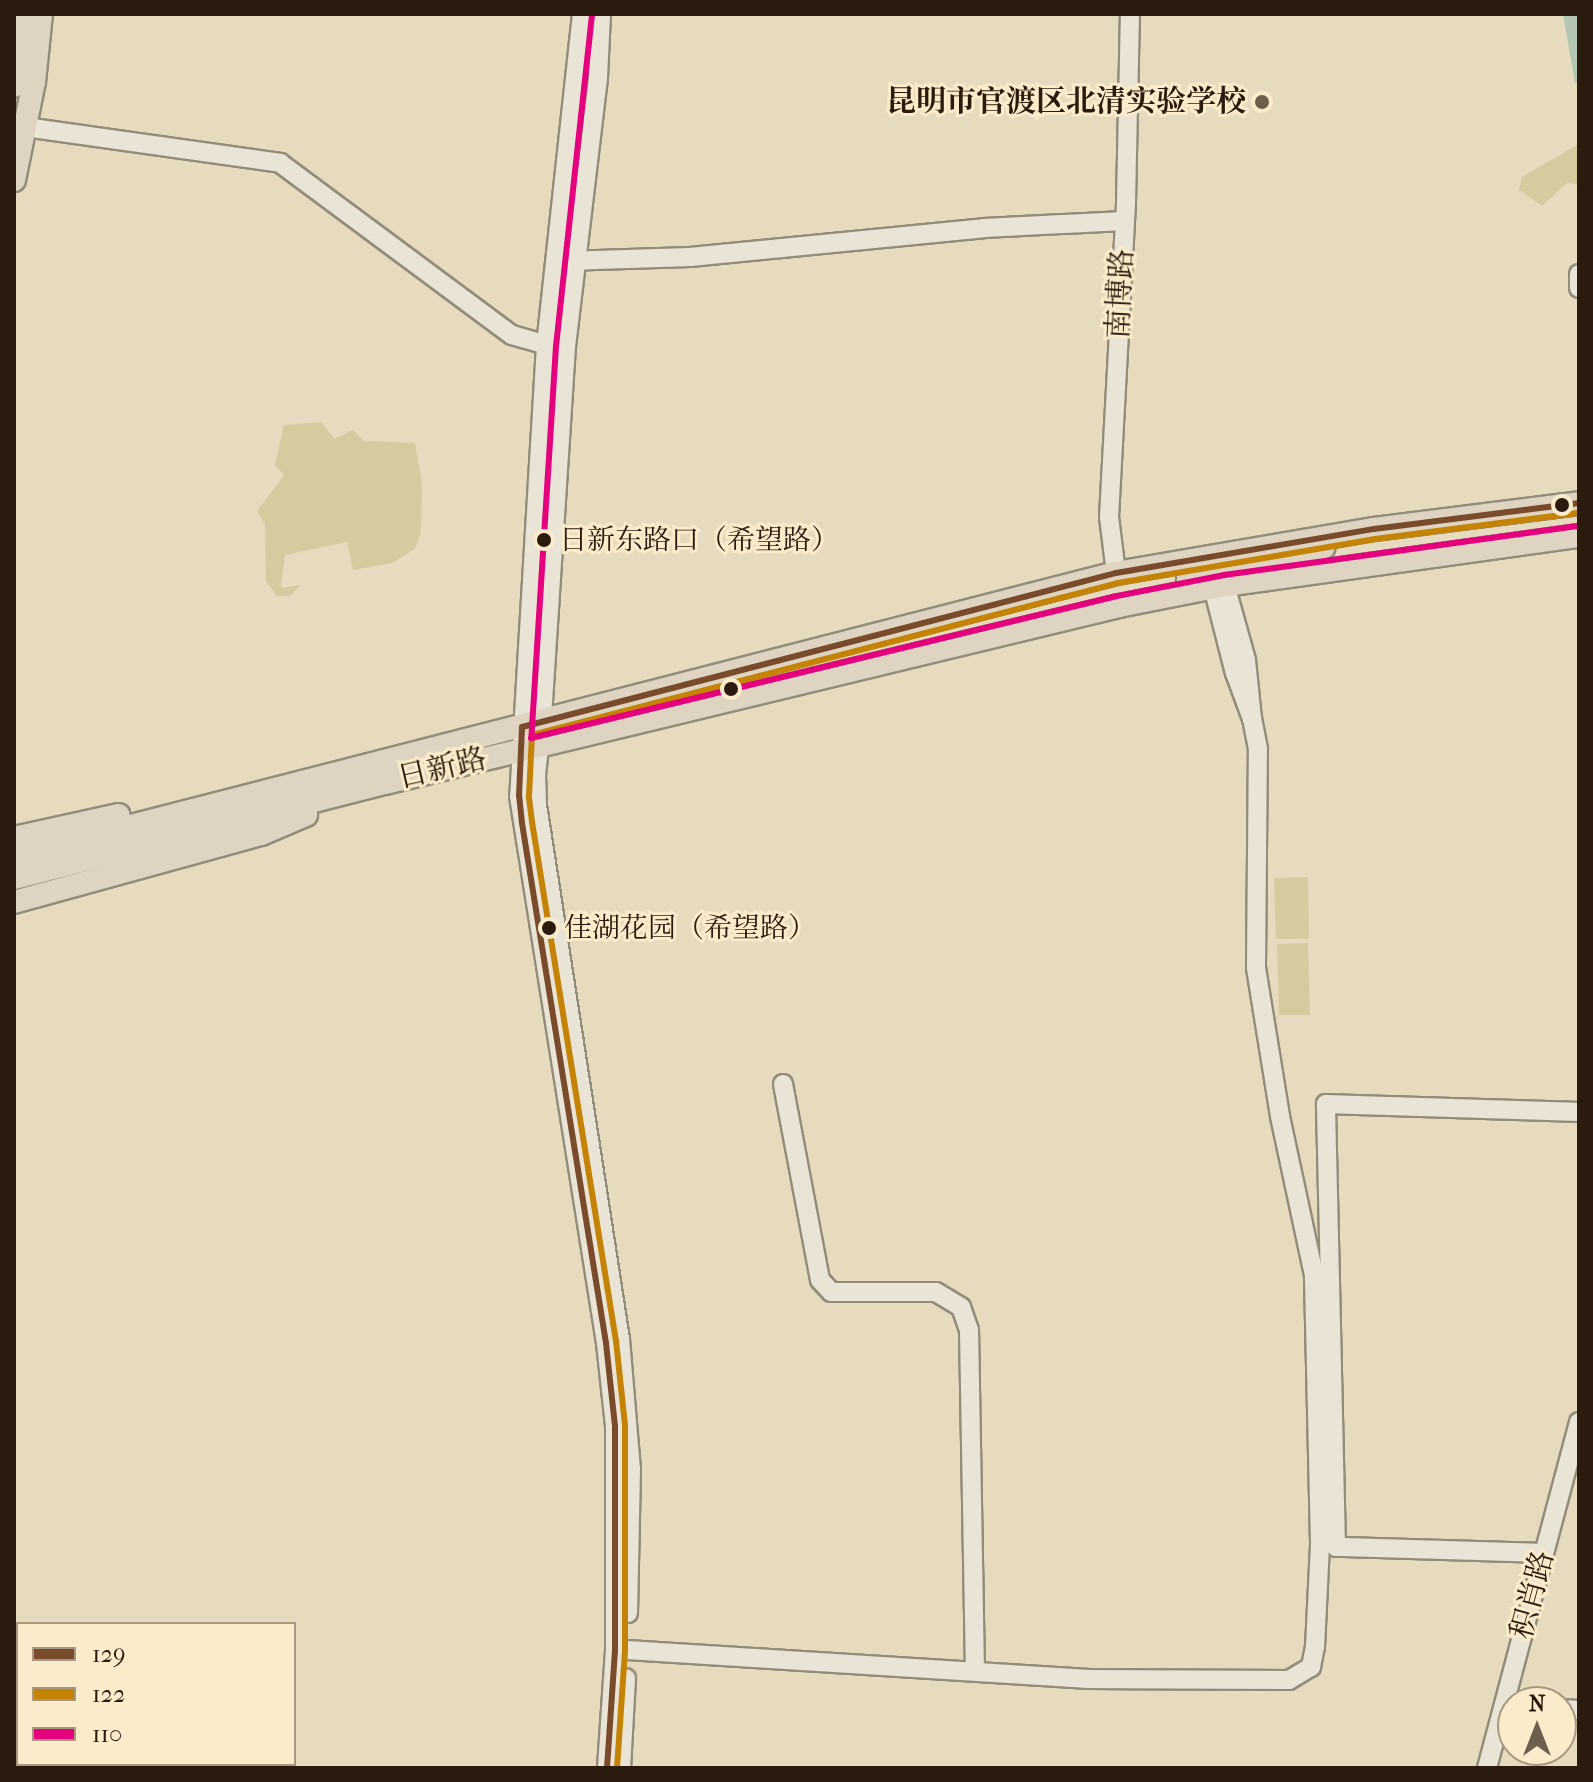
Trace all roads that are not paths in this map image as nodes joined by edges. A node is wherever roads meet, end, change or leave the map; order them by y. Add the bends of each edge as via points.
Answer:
1 (22, 14) edge
2 (41, 14) edge
3 (582, 14) edge
4 (601, 14) edge
5 (1130, 14) edge
6 (14, 86) edge
7 (25, 127) junction
8 (14, 180) edge
9 (1124, 221) junction
10 (555, 260) junction
11 (575, 262) junction
12 (1579, 274) edge
13 (1579, 288) edge
14 (546, 345) junction
15 (1579, 503) edge
16 (1374, 529) junction
17 (1579, 536) edge
18 (1116, 573) junction
19 (1213, 587) junction
20 (532, 725) junction
21 (528, 749) junction
22 (360, 769) junction
23 (385, 783) junction
24 (14, 838) edge
25 (14, 856) edge
26 (14, 878) edge
27 (14, 902) edge
28 (783, 1084) dead end
29 (1579, 1112) edge
30 (1579, 1422) edge
31 (1544, 1553) junction
32 (627, 1650) junction
33 (975, 1671) junction
34 (1513, 1686) edge
35 (1497, 1738) edge
36 (607, 1768) edge
37 (621, 1768) edge
38 (1487, 1768) edge

1 - 6 main road
2 - 7 main road
3 - 10 street
4 - 11 street
5 - 9 street, 南博路
7 - 8 main road
7 - 14 street via 280,163 512,335
9 - 11 street
9 - 18 street, 南博路 via 1109,517
10 - 11 street
10 - 14 street
11 - 20 street
12 - 13 street
14 - 20 street
15 - 16 main road, 日新路
16 - 18 main road, 日新路
16 - 19 main road via 1284,561 1188,576 1188,585
17 - 19 main road, 日新路
18 - 20 main road, 日新路
19 - 21 main road, 日新路
19 - 33 street via 1252,719 1258,762 1256,967 1314,1275 1320,1543 1314,1660 1289,1680 1089,1679
20 - 21 street
20 - 22 main road, 日新路
21 - 23 main road, 日新路
21 - 32 street via 620,1339 629,1423
21 - 36 street via 522,823 615,1426 615,1650
22 - 24 main road, 日新路
22 - 25 main road, 日新路
23 - 26 main road, 日新路
23 - 27 main road via 261,834
28 - 33 street via 820,1280 831,1292 936,1292 961,1307 969,1330
29 - 31 street via 1326,1104 1336,1547
30 - 31 street, 积肖路
31 - 34 street, 积肖路
32 - 33 street
32 - 37 street
35 - 38 street, 积肖路

